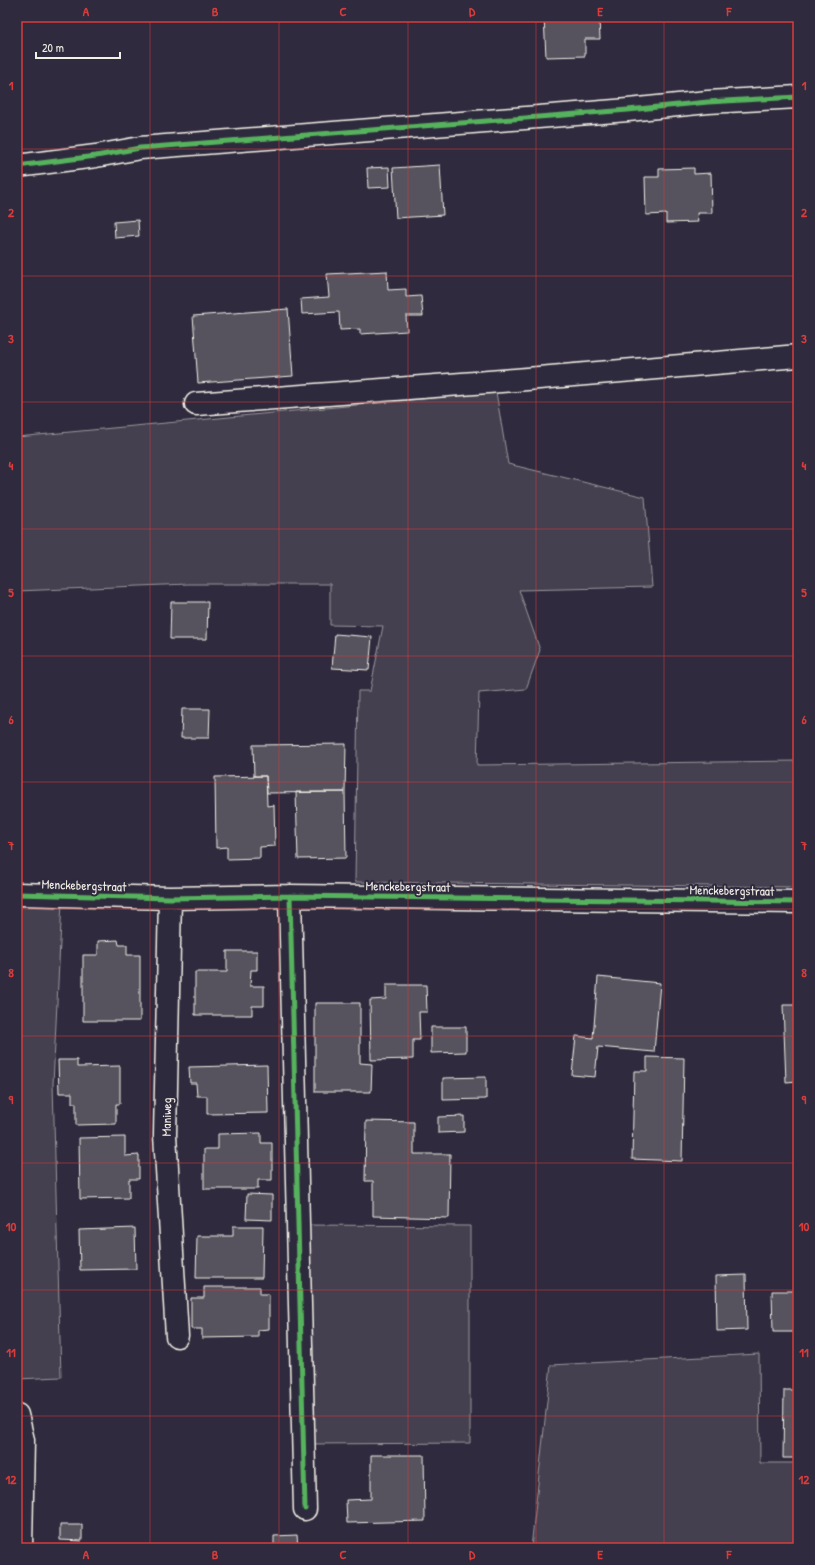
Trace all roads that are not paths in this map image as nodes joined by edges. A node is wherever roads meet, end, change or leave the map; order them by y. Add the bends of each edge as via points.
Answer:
1 (798, 97) edge
2 (17, 166) edge
3 (798, 356) edge
4 (196, 404) dead end
5 (17, 894) edge
6 (290, 896) junction
7 (170, 898) junction
8 (798, 902) edge
9 (177, 1336) dead end
10 (17, 1415) edge
11 (305, 1509) dead end
12 (22, 1548) edge

1 - 2 street via 140,148
3 - 4 street
5 - 7 street, Menckebergstraat
6 - 7 street, Menckebergstraat
6 - 8 street, Menckebergstraat
6 - 11 street
7 - 9 street, Maniweg via 165,1135
10 - 12 street via 23,1440

